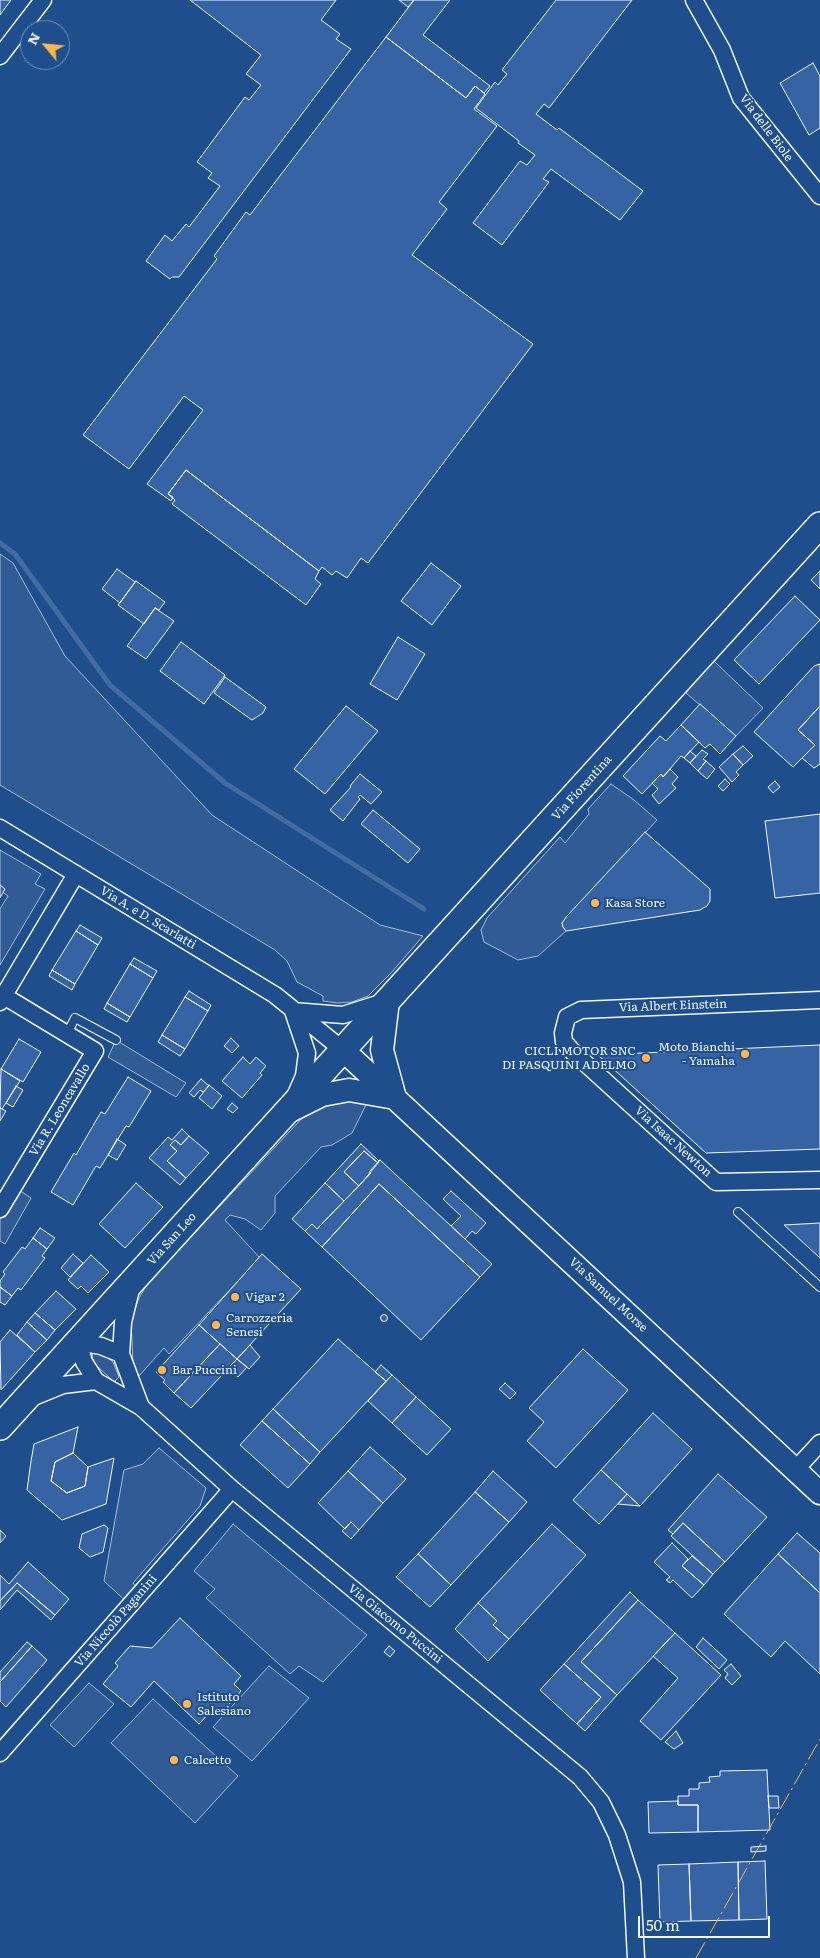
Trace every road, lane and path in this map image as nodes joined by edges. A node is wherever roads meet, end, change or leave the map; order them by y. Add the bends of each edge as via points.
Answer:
1 (43, 0) edge
2 (694, 0) edge
3 (0, 56) edge
4 (820, 196) edge
5 (820, 525) edge
6 (0, 828) edge
7 (76, 874) junction
8 (1, 997) edge
9 (820, 1000) edge
10 (388, 1001) junction
11 (293, 1011) junction
12 (67, 1034) junction
13 (116, 1040) dead end
14 (343, 1050) junction
15 (574, 1053) joint
16 (395, 1098) junction
17 (287, 1112) junction
18 (820, 1180) edge
19 (0, 1209) edge
20 (738, 1212) dead end
21 (132, 1282) junction
22 (820, 1287) edge
23 (78, 1342) junction
24 (121, 1354) junction
25 (96, 1381) junction
26 (24, 1401) junction
27 (141, 1407) junction
28 (0, 1427) edge
29 (820, 1443) edge
30 (796, 1469) junction
31 (232, 1489) junction
32 (820, 1493) edge
33 (0, 1753) edge
34 (636, 1958) edge

1 - 3 street
2 - 4 street, Via delle Biole via 722,50 742,98
5 - 10 main road, Via Fiorentina
6 - 7 street, Via A. e D. Scarlatti
7 - 8 street
7 - 11 street, Via A. e D. Scarlatti via 275,995
8 - 12 street, Via R. Leoncavallo
9 - 15 street, Via Albert Einstein via 581,1010 567,1017 563,1033 564,1042
10 - 11 street via 343,1015
10 - 14 main road, Via Fiorentina
10 - 16 street via 382,1050
11 - 14 street, Via A. e D. Scarlatti
11 - 17 street via 307,1053 304,1076
12 - 13 lane via 76,1018
12 - 19 street, Via R. Leoncavallo via 95,1051
14 - 16 street, Via Samuel Morse
14 - 17 main road, Via San Leo
15 - 18 street, Via Isaac Newton via 716,1182
16 - 17 street via 348,1090 322,1094
16 - 30 street, Via Samuel Morse
17 - 21 main road, Via San Leo
20 - 22 lane
21 - 23 main road, Via San Leo
21 - 24 street via 123,1322
23 - 24 street
23 - 25 street via 84,1362
23 - 26 main road, Via San Leo
24 - 27 street, Via Giacomo Puccini
25 - 26 street via 63,1385
25 - 27 street
26 - 28 main road, Via San Leo
27 - 31 street, Via Giacomo Puccini
29 - 30 street
30 - 32 street, Via Samuel Morse
31 - 33 street, Via Niccolò Paganini
31 - 34 street, Via Giacomo Puccini via 580,1777 601,1802 617,1835 632,1882

